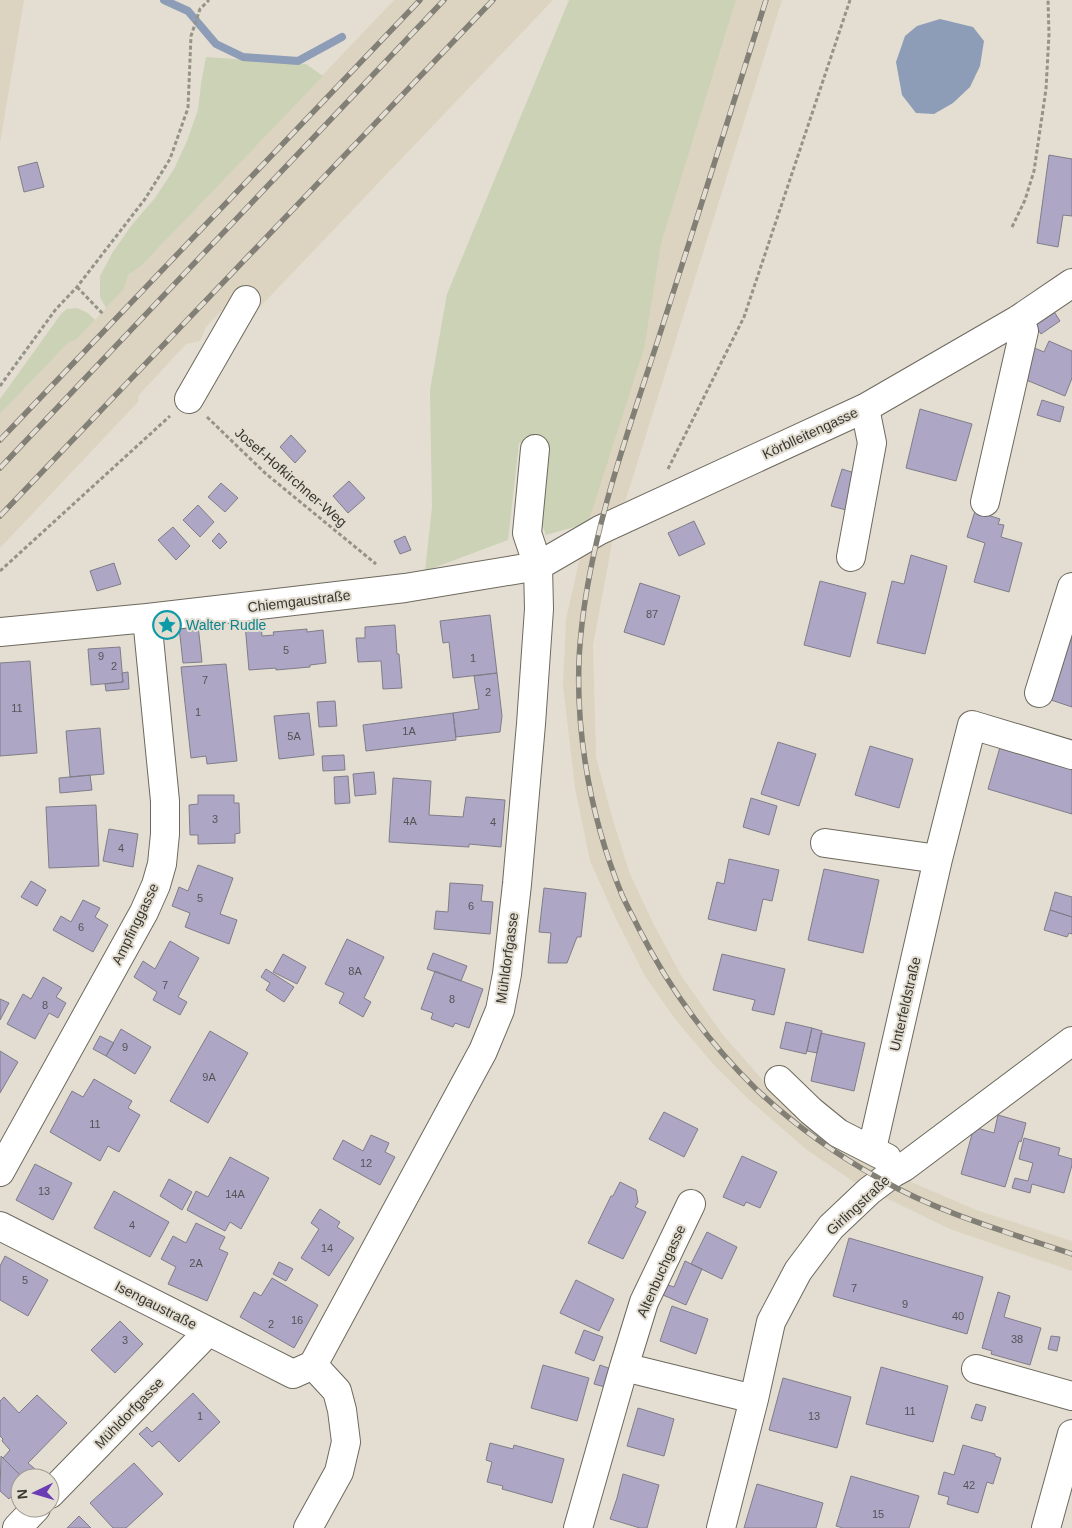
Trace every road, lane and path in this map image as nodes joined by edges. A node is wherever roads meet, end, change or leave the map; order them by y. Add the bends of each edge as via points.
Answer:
1 (209, 0) edge
2 (850, 0) edge
3 (1048, 0) edge
4 (1012, 227) dead end
5 (1072, 283) edge
6 (77, 287) junction
7 (246, 300) dead end
8 (103, 314) dead end
9 (1019, 319) junction
10 (0, 386) edge
11 (189, 399) junction
12 (865, 408) junction
13 (534, 448) dead end
14 (985, 502) dead end
15 (649, 508) junction
16 (851, 557) dead end
17 (538, 566) junction
18 (0, 571) edge
19 (1072, 587) edge
20 (405, 588) junction
21 (147, 618) junction
22 (0, 632) edge
23 (1039, 693) dead end
24 (1072, 755) edge
25 (824, 843) dead end
26 (938, 859) junction
27 (1072, 1041) edge
28 (779, 1080) dead end
29 (872, 1149) junction
30 (904, 1167) junction
31 (0, 1172) edge
32 (691, 1204) dead end
33 (0, 1226) edge
34 (208, 1332) junction
35 (313, 1366) junction
36 (624, 1367) junction
37 (976, 1369) dead end
38 (1072, 1396) edge
39 (754, 1399) junction
40 (1072, 1434) edge
41 (60, 1484) edge
42 (26, 1518) edge
43 (17, 1528) edge
44 (308, 1528) edge
45 (578, 1528) edge
46 (721, 1528) edge
47 (1046, 1528) edge

1 - 6 path via 200,9 191,36 188,108 170,159 145,199
2 - 15 path via 744,317
3 - 4 path via 1046,89 1034,170
5 - 9 street, Körblleitengasse
6 - 8 path
6 - 10 path via 56,309
7 - 11 street
9 - 12 street, Körblleitengasse
9 - 14 street via 1024,332
11 - 18 path
11 - 20 path, Josef-Hofkirchner-Weg via 266,474
12 - 15 street, Körblleitengasse
12 - 16 street via 872,443
13 - 17 street, Mühldorfgasse via 528,533
15 - 17 street, Körblleitengasse via 584,538
17 - 20 street, Chiemgaustraße
17 - 35 street, Mühldorfgasse via 539,608 531,724 517,884 500,1010 483,1051
19 - 23 street
20 - 21 street, Chiemgaustraße
21 - 22 street, Chiemgaustraße
21 - 31 street, Ampfinggasse via 165,801 162,864 144,912
24 - 26 street, Unterfeldstraße via 972,725
25 - 26 street
26 - 29 street, Unterfeldstraße
27 - 30 street, Girlingstraße
28 - 29 street via 838,1132
29 - 30 street
30 - 39 street, Girlingstraße via 869,1190 831,1226 798,1272 771,1322
32 - 36 street, Altenbuchgasse via 644,1302
33 - 34 street, Isengaustraße
34 - 35 street, Isengaustraße via 293,1374
34 - 41 street, Mühldorfgasse
35 - 44 street via 337,1391 346,1442 339,1472
36 - 39 street
36 - 45 street, Altenbuchgasse
37 - 38 street
39 - 46 street, Girlingstraße
40 - 47 street
42 - 43 street

